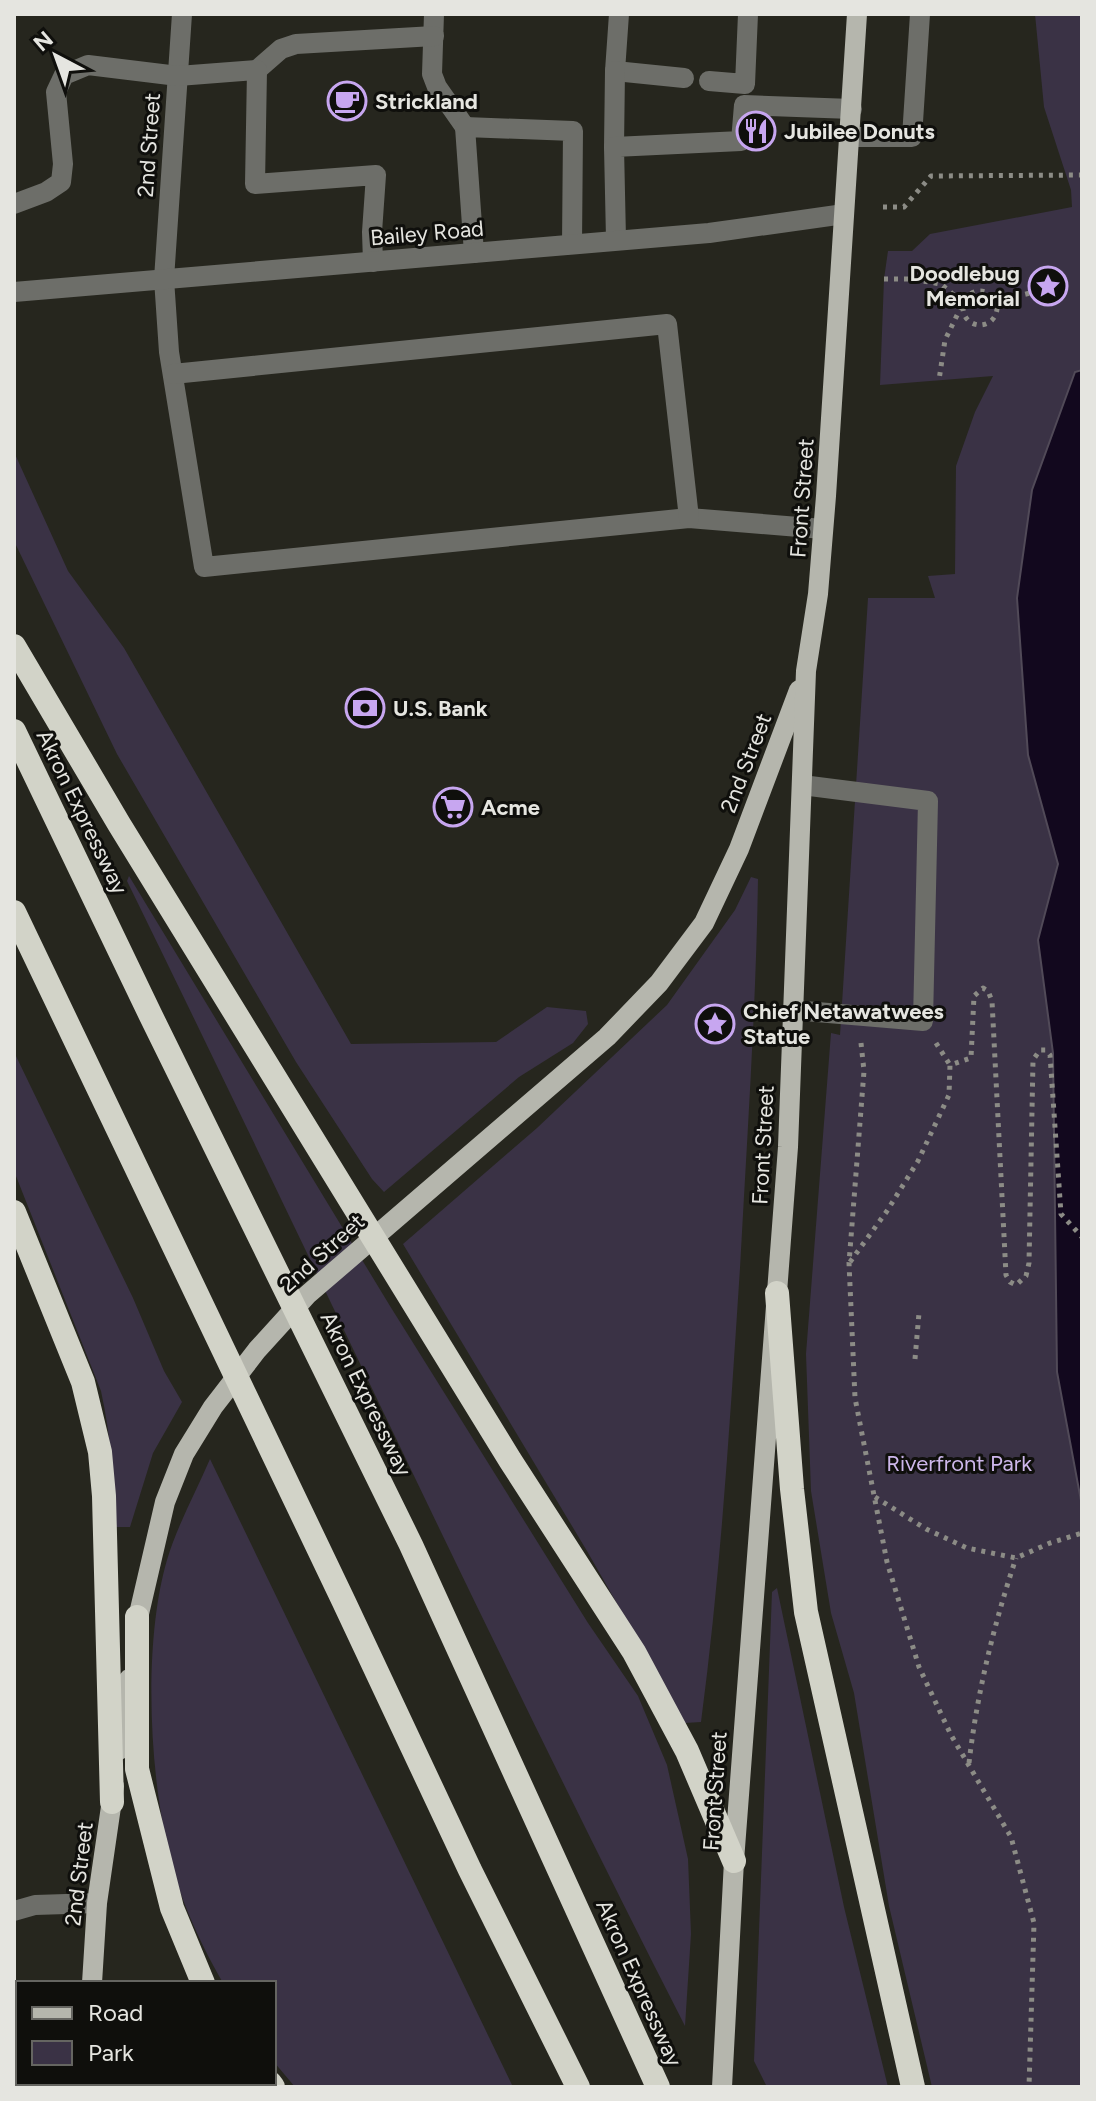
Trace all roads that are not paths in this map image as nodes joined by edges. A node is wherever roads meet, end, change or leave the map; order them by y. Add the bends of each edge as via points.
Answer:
1 (182, 14) edge
2 (434, 14) edge
3 (619, 14) edge
4 (748, 14) edge
5 (857, 14) edge
6 (920, 14) edge
7 (434, 36) junction
8 (257, 70) junction
9 (615, 71) junction
10 (178, 76) junction
11 (684, 78) dead end
12 (709, 81) dead end
13 (745, 84) junction
14 (744, 105) junction
15 (852, 109) junction
16 (465, 127) junction
17 (850, 137) junction
18 (614, 147) junction
19 (14, 204) edge
20 (844, 214) junction
21 (616, 239) junction
22 (572, 244) junction
23 (474, 253) junction
24 (373, 262) junction
25 (164, 279) junction
26 (14, 292) edge
27 (173, 374) junction
28 (689, 518) junction
29 (823, 529) junction
30 (14, 646) edge
31 (806, 671) junction
32 (14, 731) edge
33 (802, 785) junction
34 (14, 912) edge
35 (793, 1010) junction
36 (14, 1212) edge
37 (777, 1293) junction
38 (137, 1617) junction
39 (112, 1802) junction
40 (734, 1861) junction
41 (97, 1903) junction
42 (14, 1911) edge
43 (92, 1981) edge
44 (202, 1981) edge
45 (578, 2087) edge
46 (658, 2087) edge
47 (722, 2087) edge
48 (913, 2087) edge

1 - 10 street, 2nd Street
2 - 7 street
3 - 9 street
4 - 13 street
5 - 15 main road, Front Street
6 - 17 street via 912,137
7 - 8 street via 296,44 281,49
7 - 16 street via 432,74
8 - 10 street
8 - 24 street via 255,184 376,175
9 - 11 street
9 - 18 street
10 - 19 street via 88,65 64,75 56,92 61,182
10 - 25 street, 2nd Street
12 - 13 street
13 - 14 street
14 - 15 street
14 - 18 street via 741,141
15 - 17 main road, Front Street
16 - 22 street via 573,131
16 - 23 street
17 - 20 main road, Front Street
18 - 21 street
20 - 21 street, Bailey Road via 709,233
20 - 29 main road, Front Street
21 - 22 street, Bailey Road
22 - 23 street, Bailey Road
23 - 24 street, Bailey Road
24 - 25 street, Bailey Road
25 - 26 street, Bailey Road
25 - 27 street, 2nd Street
27 - 28 street, 2nd Street via 204,567
27 - 28 street via 667,324
28 - 29 street
29 - 31 main road, Front Street
30 - 40 highway via 510,1460 634,1652 687,1751
31 - 33 main road, Front Street
31 - 38 main road, 2nd Street via 739,849 704,923 659,983 607,1037 307,1295 257,1350 184,1454 165,1502
32 - 46 highway, Akron Expressway via 411,1545
33 - 35 main road, Front Street
33 - 35 street via 928,801 923,1021
34 - 45 highway
35 - 37 main road, Front Street
36 - 39 highway via 83,1382 100,1452
37 - 40 main road, Front Street
37 - 48 highway via 806,1612
38 - 39 main road, 2nd Street
38 - 44 highway via 137,1769 172,1908
39 - 41 main road, 2nd Street
40 - 47 main road, Front Street
41 - 42 street
41 - 43 main road, 2nd Street

